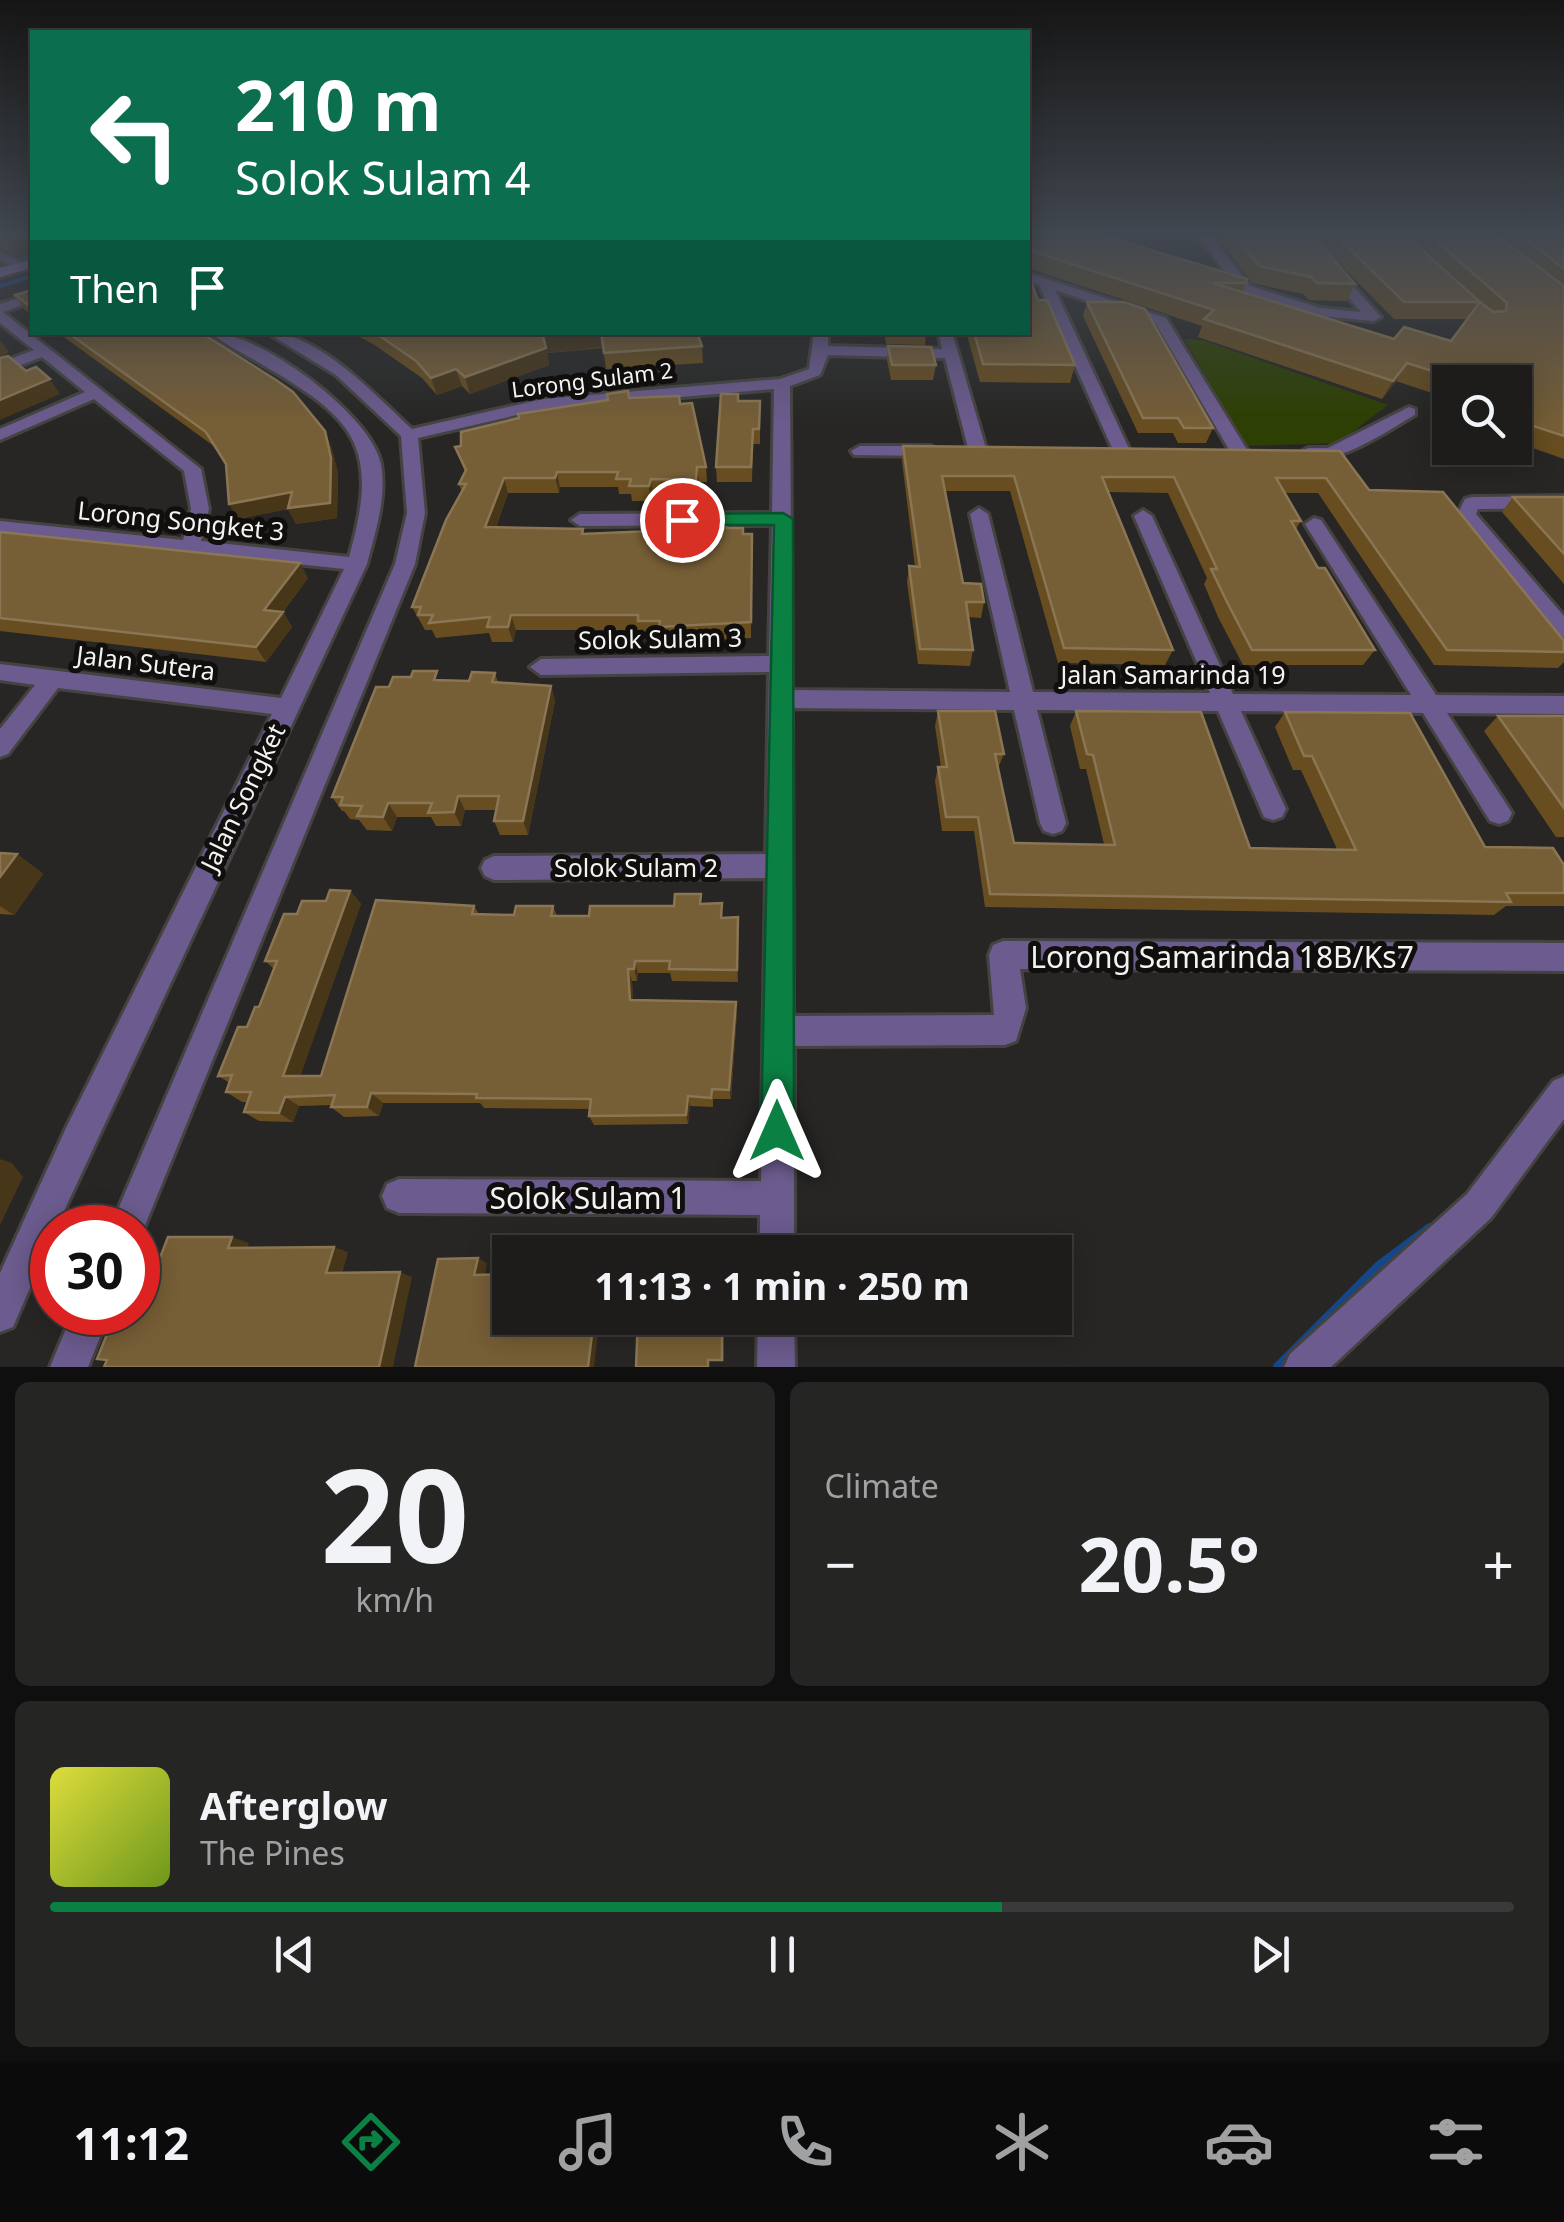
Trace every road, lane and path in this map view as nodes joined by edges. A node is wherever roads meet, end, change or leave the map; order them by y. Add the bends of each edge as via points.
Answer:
1 (1043, 296) edge
2 (1084, 296) edge
3 (1265, 296) edge
4 (1355, 296) edge
5 (30, 299) edge
6 (0, 313) edge
7 (222, 335) edge
8 (277, 335) edge
9 (946, 335) edge
10 (821, 342) edge
11 (40, 353) junction
12 (951, 354) junction
13 (0, 368) edge
14 (782, 384) junction
15 (95, 393) junction
16 (1409, 412) dead end
17 (0, 435) edge
18 (409, 435) junction
19 (860, 451) dead end
20 (1141, 452) edge
21 (1220, 452) edge
22 (1295, 453) edge
23 (1564, 502) edge
24 (979, 514) dead end
25 (1143, 516) dead end
26 (783, 519) junction
27 (580, 520) dead end
28 (1314, 524) dead end
29 (0, 527) edge
30 (189, 546) junction
31 (357, 564) junction
32 (1564, 630) edge
33 (780, 664) junction
34 (541, 667) dead end
35 (0, 672) edge
36 (53, 678) junction
37 (782, 699) junction
38 (1022, 700) junction
39 (1226, 701) junction
40 (1425, 704) junction
41 (1564, 705) edge
42 (285, 707) junction
43 (0, 747) edge
44 (1273, 809) dead end
45 (1499, 813) dead end
46 (1053, 823) dead end
47 (778, 866) junction
48 (494, 868) dead end
49 (1564, 957) edge
50 (777, 1031) junction
51 (1564, 1092) edge
52 (399, 1196) dead end
53 (777, 1198) junction
54 (137, 1205) edge
55 (777, 1235) edge
56 (0, 1314) edge
57 (82, 1335) edge
58 (776, 1335) edge
59 (69, 1367) edge
60 (776, 1367) edge
61 (1304, 1367) edge

1 - 20 street via 1113,452
2 - 21 street via 1161,321 1249,453
3 - 4 street via 1319,312 1374,317
5 - 6 street
6 - 11 street
7 - 31 street, Jalan Songket via 358,426 372,462 371,513
8 - 18 street via 341,372
9 - 12 street
10 - 12 street
10 - 14 street via 815,372
11 - 13 street
11 - 15 street
12 - 19 street via 987,452
14 - 18 street, Lorong Sulam 2 via 543,404
14 - 26 street
15 - 17 street
15 - 30 street via 192,469 201,524
16 - 22 street via 1331,453
18 - 54 street via 416,513 404,564
23 - 32 street via 1472,503 1466,514
24 - 38 street
25 - 39 street
26 - 27 street
26 - 33 street
28 - 40 street
29 - 30 street, Lorong Songket 3
30 - 31 street, Lorong Songket 3
31 - 42 street, Jalan Songket
33 - 34 street, Solok Sulam 3
33 - 37 street
35 - 36 street, Jalan Sutera
36 - 42 street, Jalan Sutera
36 - 43 street
37 - 38 street, Jalan Samarinda 19
37 - 47 street
38 - 39 street, Jalan Samarinda 19
38 - 46 street
39 - 40 street, Jalan Samarinda 19
39 - 44 street
40 - 41 street, Jalan Samarinda 19
40 - 45 street
42 - 56 street, Jalan Songket
47 - 48 street, Solok Sulam 2
47 - 50 street
49 - 50 street, Lorong Samarinda 18B/Ks7 via 1003,955 1011,1008 1005,1030
50 - 53 street
51 - 61 street via 1479,1206
52 - 53 street, Solok Sulam 1
53 - 55 street
57 - 59 street
58 - 60 street

